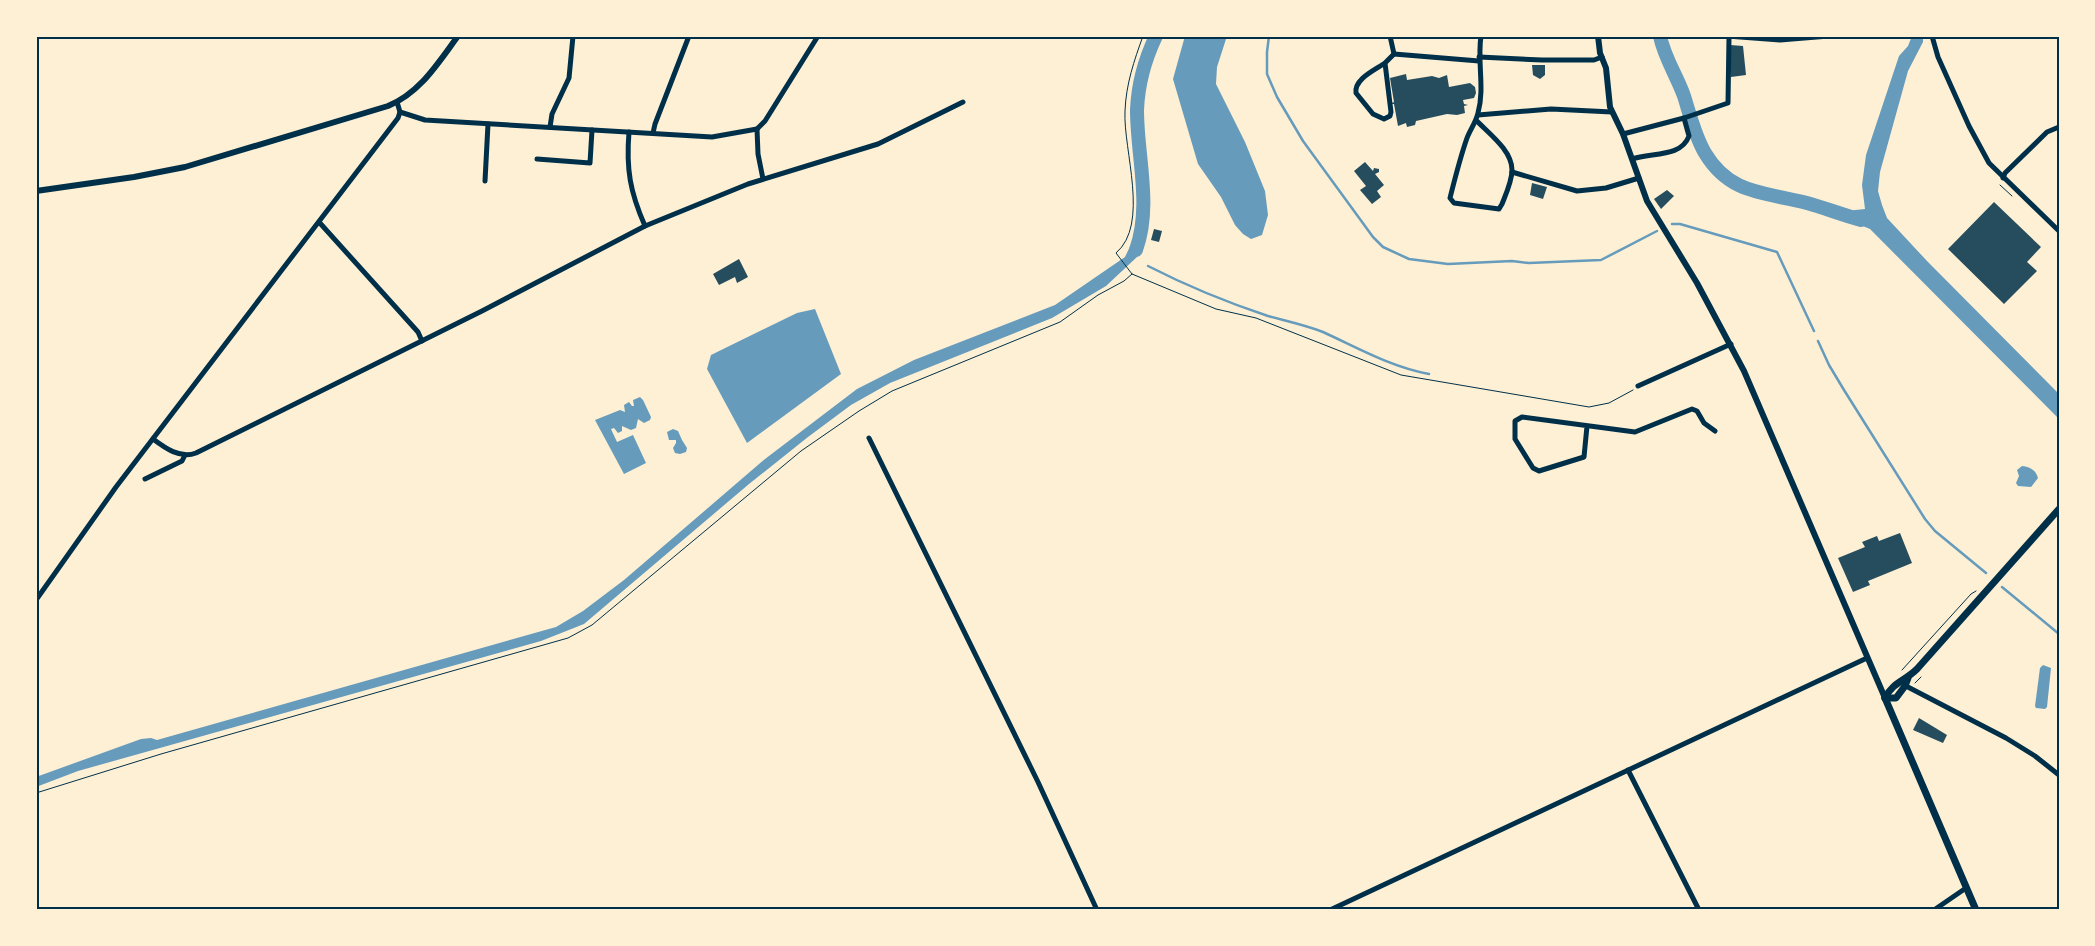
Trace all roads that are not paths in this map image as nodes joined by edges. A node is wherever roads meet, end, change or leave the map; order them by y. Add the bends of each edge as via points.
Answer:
1 (458, 36) edge
2 (573, 36) edge
3 (689, 36) edge
4 (818, 36) edge
5 (1390, 36) edge
6 (1480, 36) edge
7 (1598, 36) edge
8 (1727, 36) edge
9 (1829, 36) edge
10 (1932, 36) edge
11 (1758, 38) edge
12 (1394, 54) junction
13 (1602, 57) junction
14 (1479, 59) junction
15 (1385, 63) junction
16 (397, 102) junction
17 (964, 102) dead end
18 (400, 112) junction
19 (1612, 112) junction
20 (1477, 118) junction
21 (1686, 118) junction
22 (488, 124) junction
23 (550, 127) junction
24 (2059, 127) edge
25 (757, 129) junction
26 (592, 130) junction
27 (629, 132) junction
28 (653, 133) junction
29 (1623, 134) junction
30 (1632, 158) junction
31 (537, 160) dead end
32 (1512, 172) junction
33 (1639, 178) junction
34 (2003, 178) junction
35 (764, 179) junction
36 (485, 181) dead end
37 (36, 191) edge
38 (319, 222) junction
39 (644, 226) junction
40 (2059, 232) edge
41 (422, 341) junction
42 (1731, 344) junction
43 (1638, 386) road end
44 (1587, 426) junction
45 (1715, 431) dead end
46 (153, 438) junction
47 (869, 438) dead end
48 (185, 456) junction
49 (145, 479) dead end
50 (2059, 509) edge
51 (36, 600) edge
52 (1867, 658) junction
53 (1902, 684) junction
54 (1885, 698) junction
55 (1628, 770) junction
56 (2059, 775) edge
57 (1966, 888) junction
58 (1097, 910) edge
59 (1330, 910) edge
60 (1699, 910) edge
61 (1934, 910) edge
62 (1976, 910) edge

1 - 16 street via 418,87
2 - 23 street via 570,78 552,114
3 - 28 street
4 - 25 street
5 - 12 street
6 - 14 street
7 - 13 street
8 - 11 street
8 - 21 street via 1728,104
9 - 11 street via 1792,40
10 - 34 street via 1938,57 1977,142 1989,163
12 - 14 street
12 - 15 street
13 - 14 street via 1594,60
13 - 19 street
14 - 20 street
15 - 15 street via 1359,82 1356,88 1356,93 1373,114 1384,119 1391,112
16 - 18 street
16 - 37 street via 185,167
17 - 35 street via 871,147
18 - 22 street via 425,120
18 - 38 street
19 - 20 street via 1551,109
19 - 29 street
20 - 32 street via 1502,146
20 - 32 street via 1457,168 1450,198 1454,203 1499,208
21 - 29 street
21 - 30 street via 1690,136 1684,146 1676,151
22 - 23 street
22 - 36 street
23 - 26 street
24 - 34 street via 2047,132
25 - 28 street via 712,137
25 - 35 street
26 - 27 street
26 - 31 street via 590,163
27 - 28 street
27 - 39 street via 630,184
29 - 30 street
30 - 33 street
32 - 33 street via 1572,190 1587,191
33 - 42 street via 1647,201
34 - 40 street
35 - 39 street
38 - 41 street via 412,325
38 - 46 street
39 - 41 street
41 - 48 street
42 - 43 street
42 - 52 street
44 - 44 street via 1522,417 1515,421 1515,439 1533,468 1539,470 1584,457
44 - 45 street via 1635,432 1693,409
46 - 48 street
46 - 51 street
47 - 58 street
48 - 49 street via 182,461
50 - 53 main road
52 - 54 street
52 - 55 street
53 - 54 main road via 1896,698
53 - 56 street via 2006,738
54 - 57 main road
55 - 59 street
55 - 60 street
57 - 61 street
57 - 62 main road

